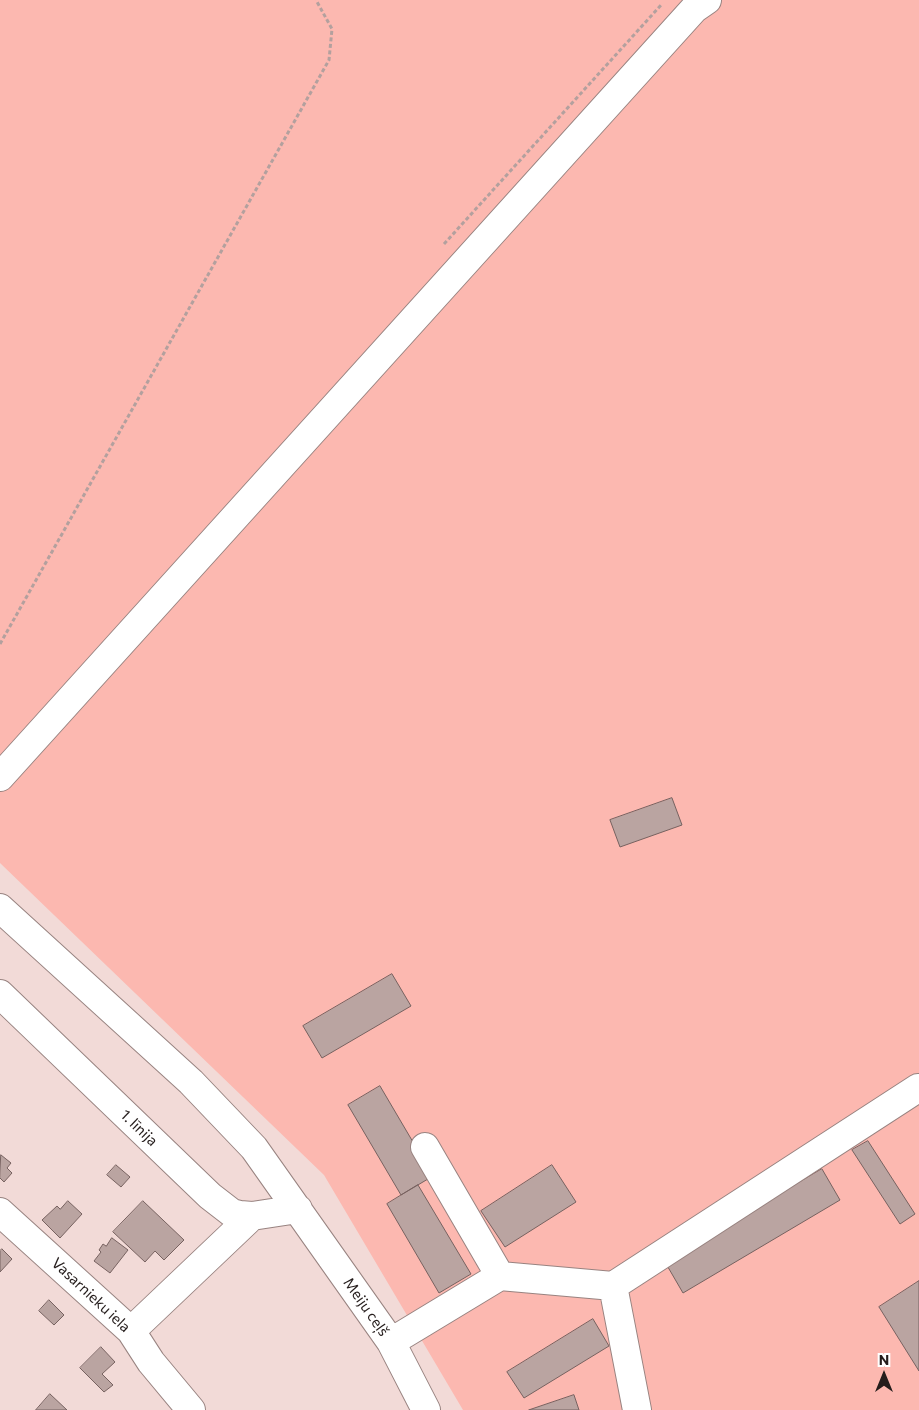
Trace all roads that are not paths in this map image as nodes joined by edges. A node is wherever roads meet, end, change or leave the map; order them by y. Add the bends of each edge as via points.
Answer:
1 (708, 0) edge
2 (0, 777) edge
3 (0, 908) edge
4 (0, 994) edge
5 (918, 1088) edge
6 (424, 1147) dead end
7 (298, 1209) junction
8 (0, 1212) edge
9 (252, 1216) junction
10 (500, 1276) junction
11 (613, 1286) junction
12 (130, 1331) junction
13 (391, 1342) junction
14 (191, 1410) edge
15 (426, 1410) edge
16 (637, 1410) edge

1 - 2 street via 694,9
3 - 7 street, Meiju ceļš via 191,1082 254,1148
4 - 9 street, 1. līnija via 210,1196 232,1213
5 - 11 street
6 - 10 street
7 - 9 street, 1. līnija
7 - 13 street, Meiju ceļš
8 - 12 street, Vasarnieku iela
9 - 12 street
10 - 11 street
10 - 13 street
11 - 16 street
12 - 14 street, Vasarnieku iela
13 - 15 street, Meiju ceļš

